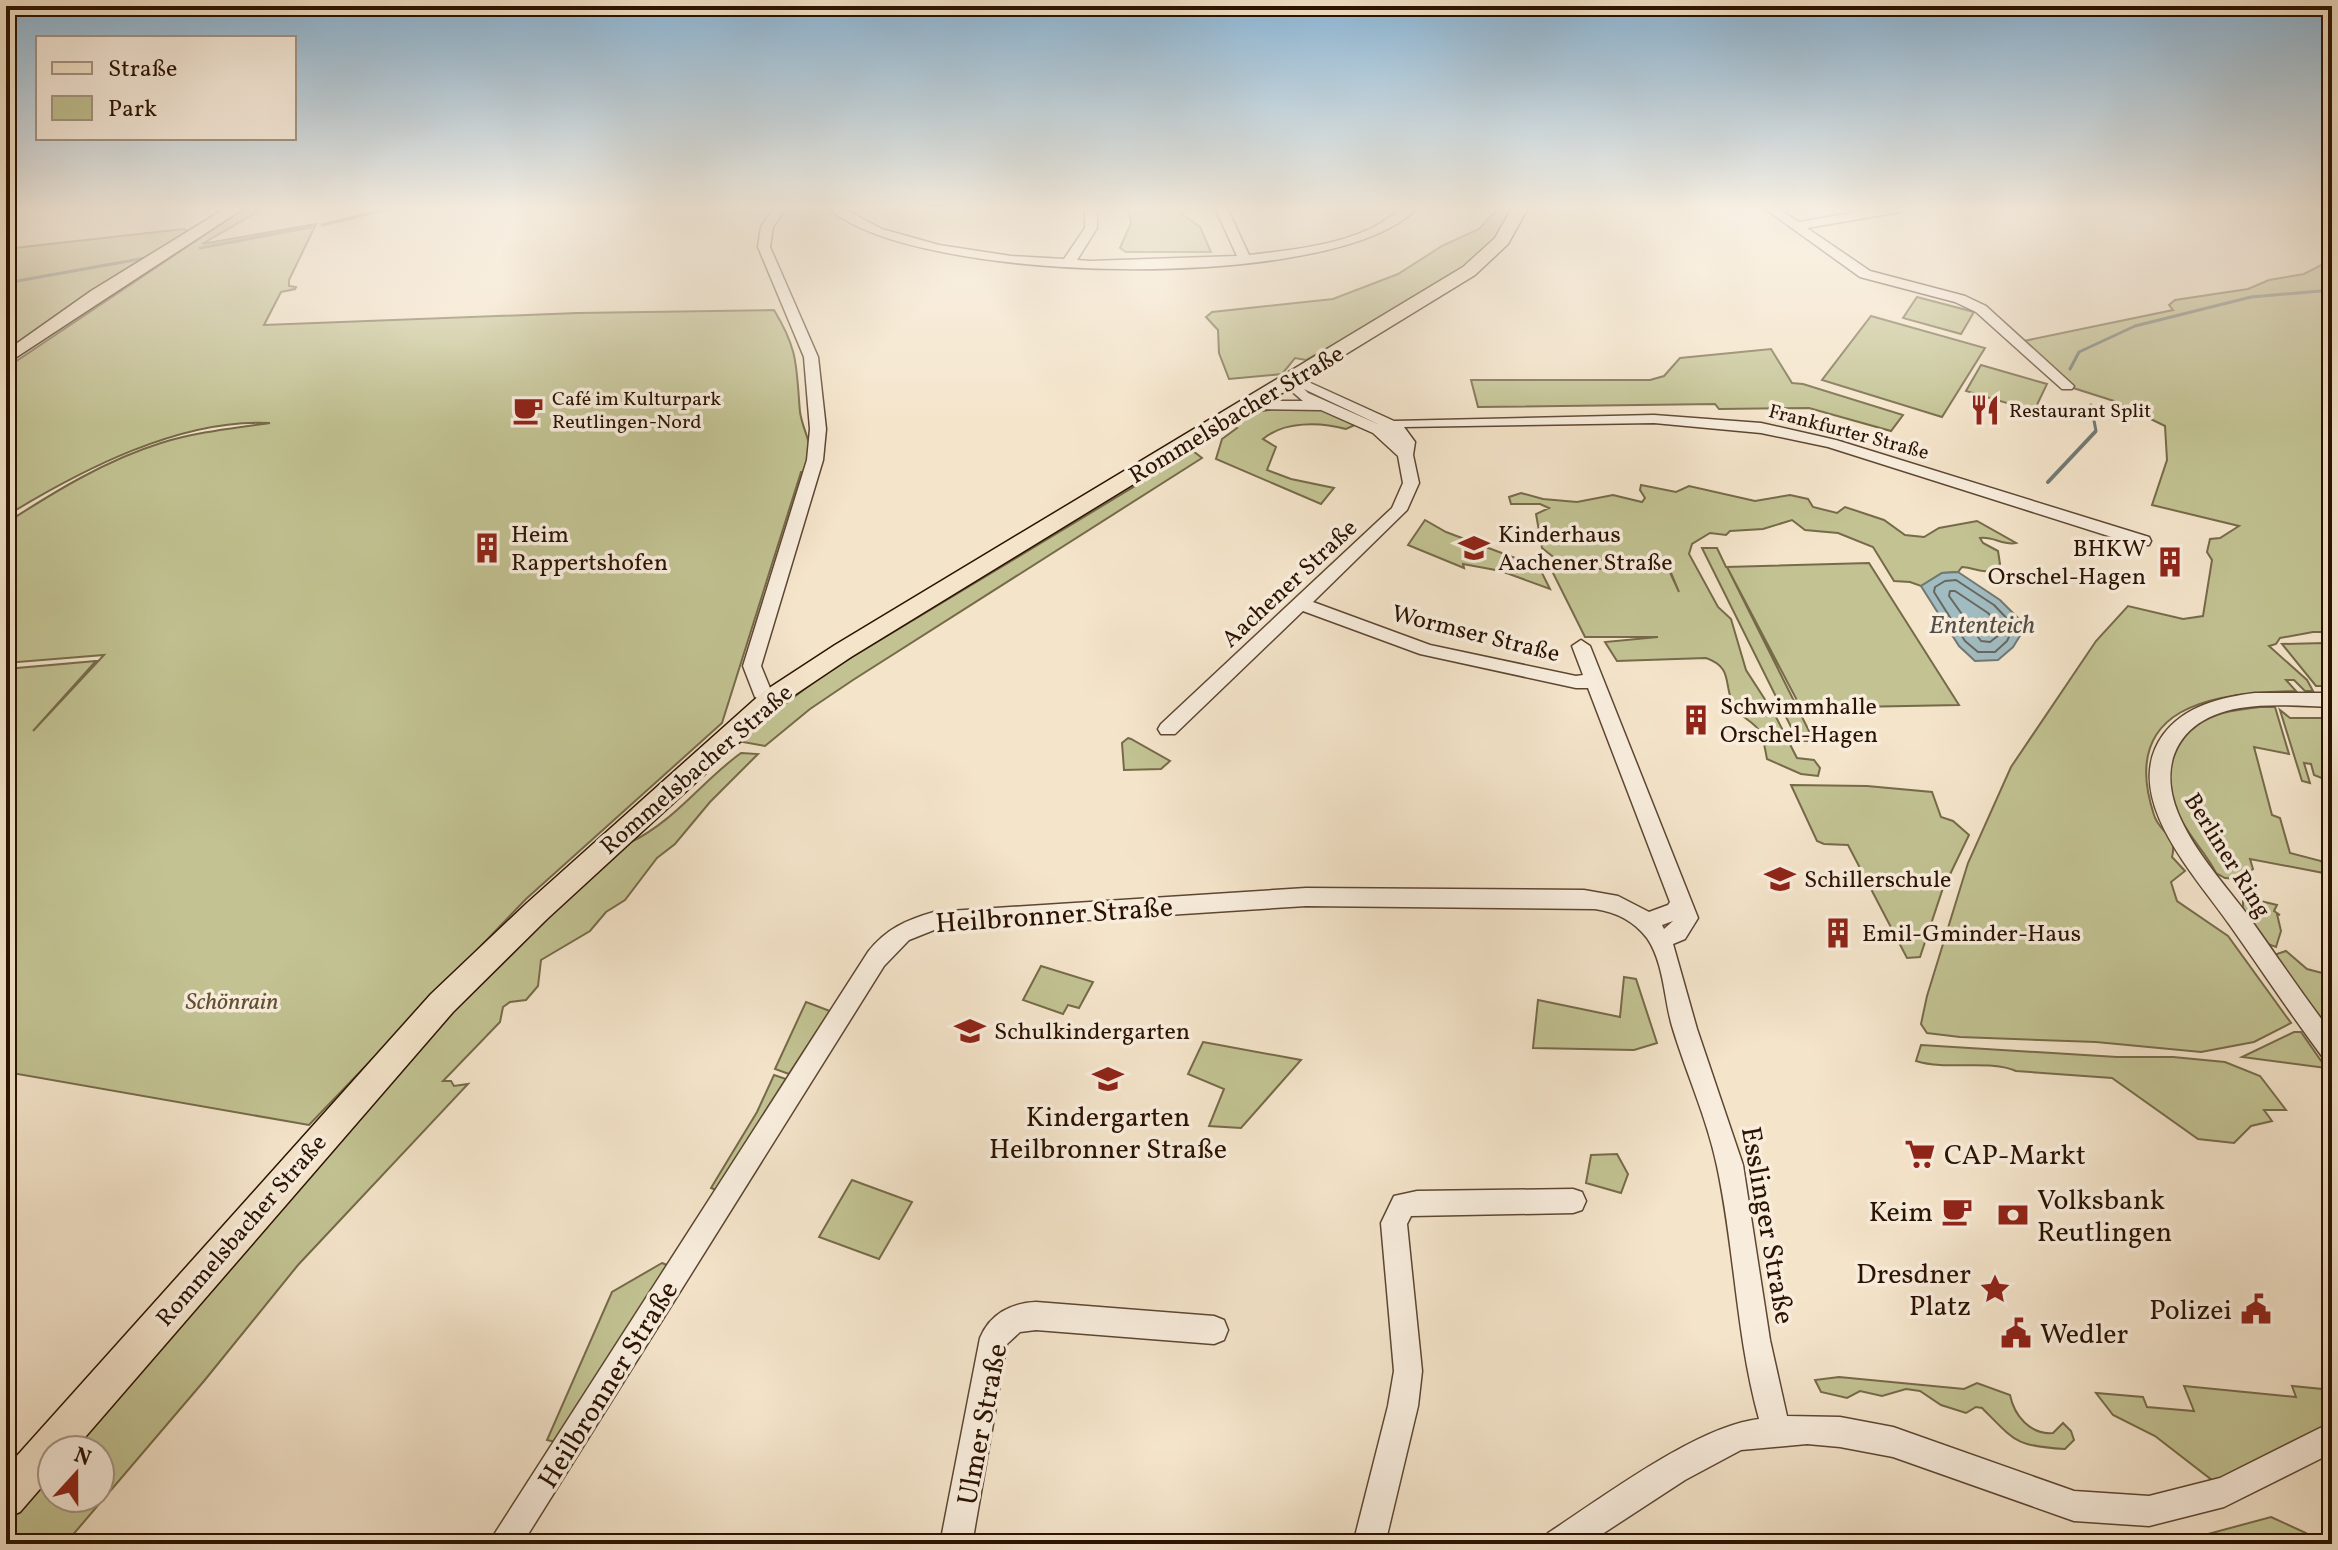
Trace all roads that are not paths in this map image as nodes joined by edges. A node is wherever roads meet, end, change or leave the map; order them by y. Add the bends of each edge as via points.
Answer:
1 (120, 280) edge
2 (778, 280) edge
3 (1453, 280) edge
4 (1889, 280) edge
5 (6, 359) edge
6 (1290, 381) junction
7 (2067, 386) dead end
8 (1250, 405) junction
9 (1327, 407) junction
10 (1384, 428) junction
11 (2143, 541) dead end
12 (1302, 604) junction
13 (1581, 646) dead end
14 (1597, 681) junction
15 (779, 693) junction
16 (2332, 700) edge
17 (1168, 729) dead end
18 (1653, 931) junction
19 (2332, 1052) edge
20 (1573, 1201) dead end
21 (1214, 1330) dead end
22 (1777, 1431) junction
23 (2332, 1437) edge
24 (6, 1498) edge
25 (504, 1544) edge
26 (956, 1544) edge
27 (1369, 1544) edge
28 (1559, 1544) edge

1 - 5 main road
2 - 15 street via 811,357 818,429 815,460 752,666 762,692
3 - 6 main road, Rommelsbacher Straße
4 - 7 street via 1981,309
6 - 8 main road, Rommelsbacher Straße
6 - 9 street, Frankfurter Straße via 1303,396
6 - 10 street
8 - 9 street
8 - 15 main road, Rommelsbacher Straße
9 - 10 street, Frankfurter Straße
10 - 11 street, Frankfurter Straße via 1403,423 1654,419 1761,428 1883,458
10 - 12 street, Aachener Straße via 1405,455 1411,483 1399,510
12 - 14 street, Wormser Straße via 1426,650 1576,682
12 - 17 street, Aachener Straße
13 - 14 street
14 - 18 street via 1687,918 1677,933
15 - 24 main road, Rommelsbacher Straße via 442,1003
16 - 19 street, Berliner Ring via 2238,702 2212,709 2183,725 2167,743 2159,777 2166,810 2188,848
18 - 22 street, Esslinger Straße via 1730,1161 1762,1383
18 - 25 street, Heilbronner Straße via 1618,904 1590,899 1331,896 934,921 909,928 876,959
20 - 27 street via 1417,1203 1403,1205 1397,1213 1408,1371
21 - 26 street, Ulmer Straße via 1036,1316 1004,1324 994,1338
22 - 23 street via 1840,1432 1893,1442 2074,1506 2149,1511 2224,1492
22 - 28 street via 1739,1436 1696,1457

